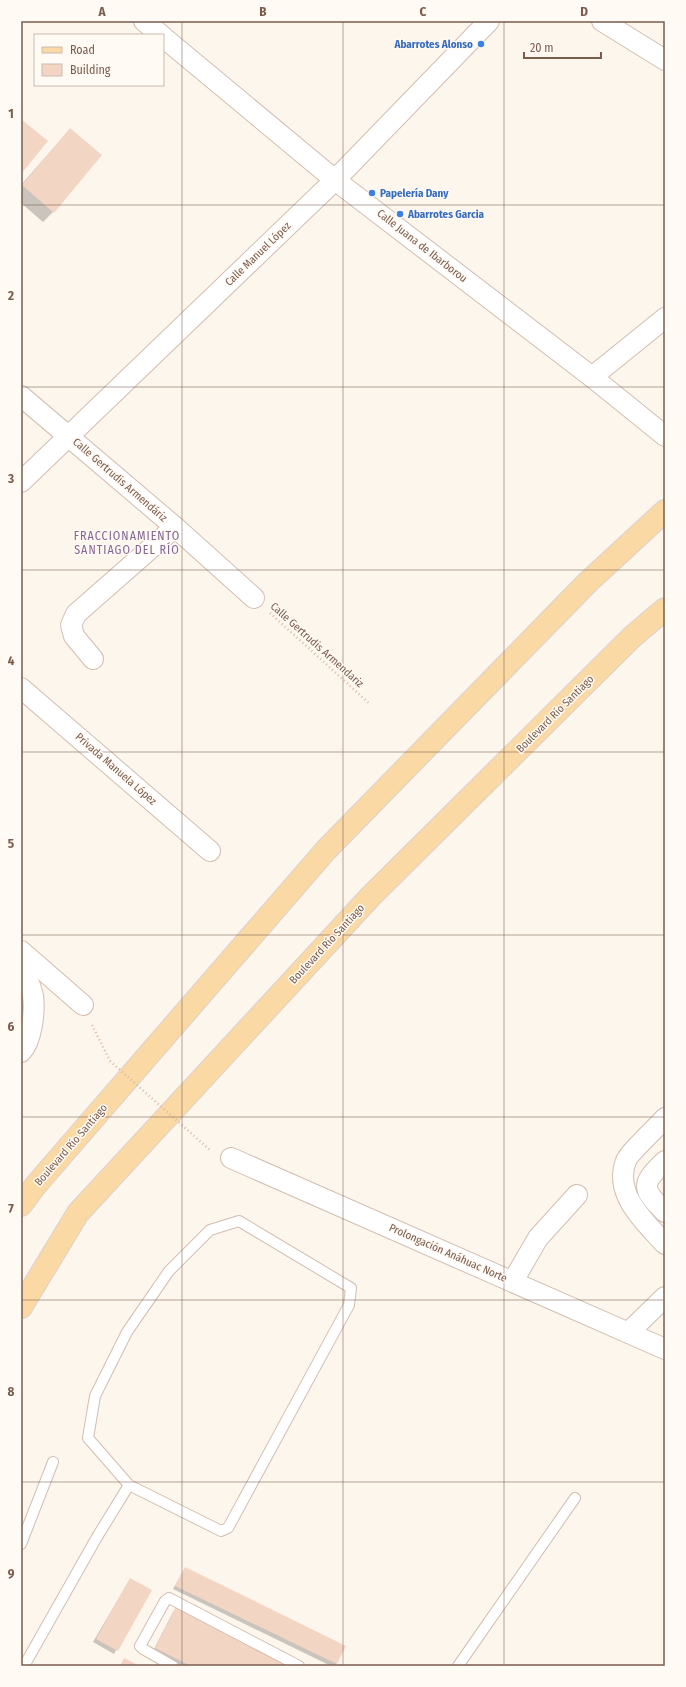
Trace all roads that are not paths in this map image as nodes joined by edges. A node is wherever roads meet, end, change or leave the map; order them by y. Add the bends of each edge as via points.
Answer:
1 (144, 21) edge
2 (489, 21) edge
3 (602, 21) edge
4 (160, 34) edge
5 (164, 38) edge
6 (665, 60) edge
7 (335, 180) junction
8 (665, 318) edge
9 (592, 377) junction
10 (21, 396) edge
11 (69, 436) junction
12 (665, 436) edge
13 (21, 482) edge
14 (665, 511) edge
15 (175, 527) junction
16 (254, 598) road end
17 (665, 608) edge
18 (93, 659) dead end
19 (21, 688) edge
20 (210, 851) dead end
21 (21, 951) edge
22 (21, 964) edge
23 (82, 1005) road end
24 (21, 1052) edge
25 (665, 1118) edge
26 (231, 1158) dead end
27 (665, 1161) edge
28 (622, 1181) junction
29 (646, 1184) junction
30 (577, 1195) dead end
31 (21, 1205) edge
32 (665, 1212) edge
33 (665, 1244) edge
34 (513, 1282) junction
35 (26, 1298) edge
36 (665, 1298) edge
37 (21, 1319) edge
38 (629, 1332) junction
39 (665, 1349) edge
40 (53, 1462) dead end
41 (130, 1485) junction
42 (575, 1498) dead end
43 (21, 1544) edge
44 (24, 1666) edge
45 (173, 1666) edge
46 (299, 1666) edge
47 (458, 1666) edge

1 - 4 street, Calle Juana de Ibarborou
2 - 7 street, Calle Manuel López
3 - 6 street
5 - 7 street, Calle Juana de Ibarborou
7 - 9 street, Calle Juana de Ibarborou
7 - 11 street, Calle Manuel López
8 - 9 street
9 - 12 street, Calle Juana de Ibarborou
10 - 11 street, Calle Gertrudis Armendáriz
11 - 13 street, Calle Manuel López
11 - 15 street, Calle Gertrudis Armendáriz
14 - 31 main road, Boulevard Río Santiago via 587,583 326,850
15 - 16 street, Calle Gertrudis Armendáriz
15 - 18 street via 76,614 71,625 74,636
17 - 35 main road, Boulevard Río Santiago via 632,637 371,896 78,1213
19 - 20 street, Privada Manuela López
21 - 23 street
22 - 24 street via 33,995 33,1022 25,1048
25 - 28 street via 626,1160
26 - 34 street, Prolongación Anáhuac Norte
27 - 29 street via 650,1176
28 - 29 street
28 - 33 street via 635,1212
29 - 32 street via 649,1197
30 - 34 street via 538,1238
34 - 38 street, Prolongación Anáhuac Norte
35 - 37 main road, Boulevard Río Santiago
36 - 38 street
38 - 39 street, Prolongación Anáhuac Norte
40 - 43 lane
41 - 41 lane via 221,1531 228,1528 349,1304 351,1288 239,1221 210,1230 169,1271 127,1332 95,1396 88,1438
41 - 44 lane via 97,1537
42 - 47 lane
45 - 46 lane via 140,1646 165,1601 170,1598

